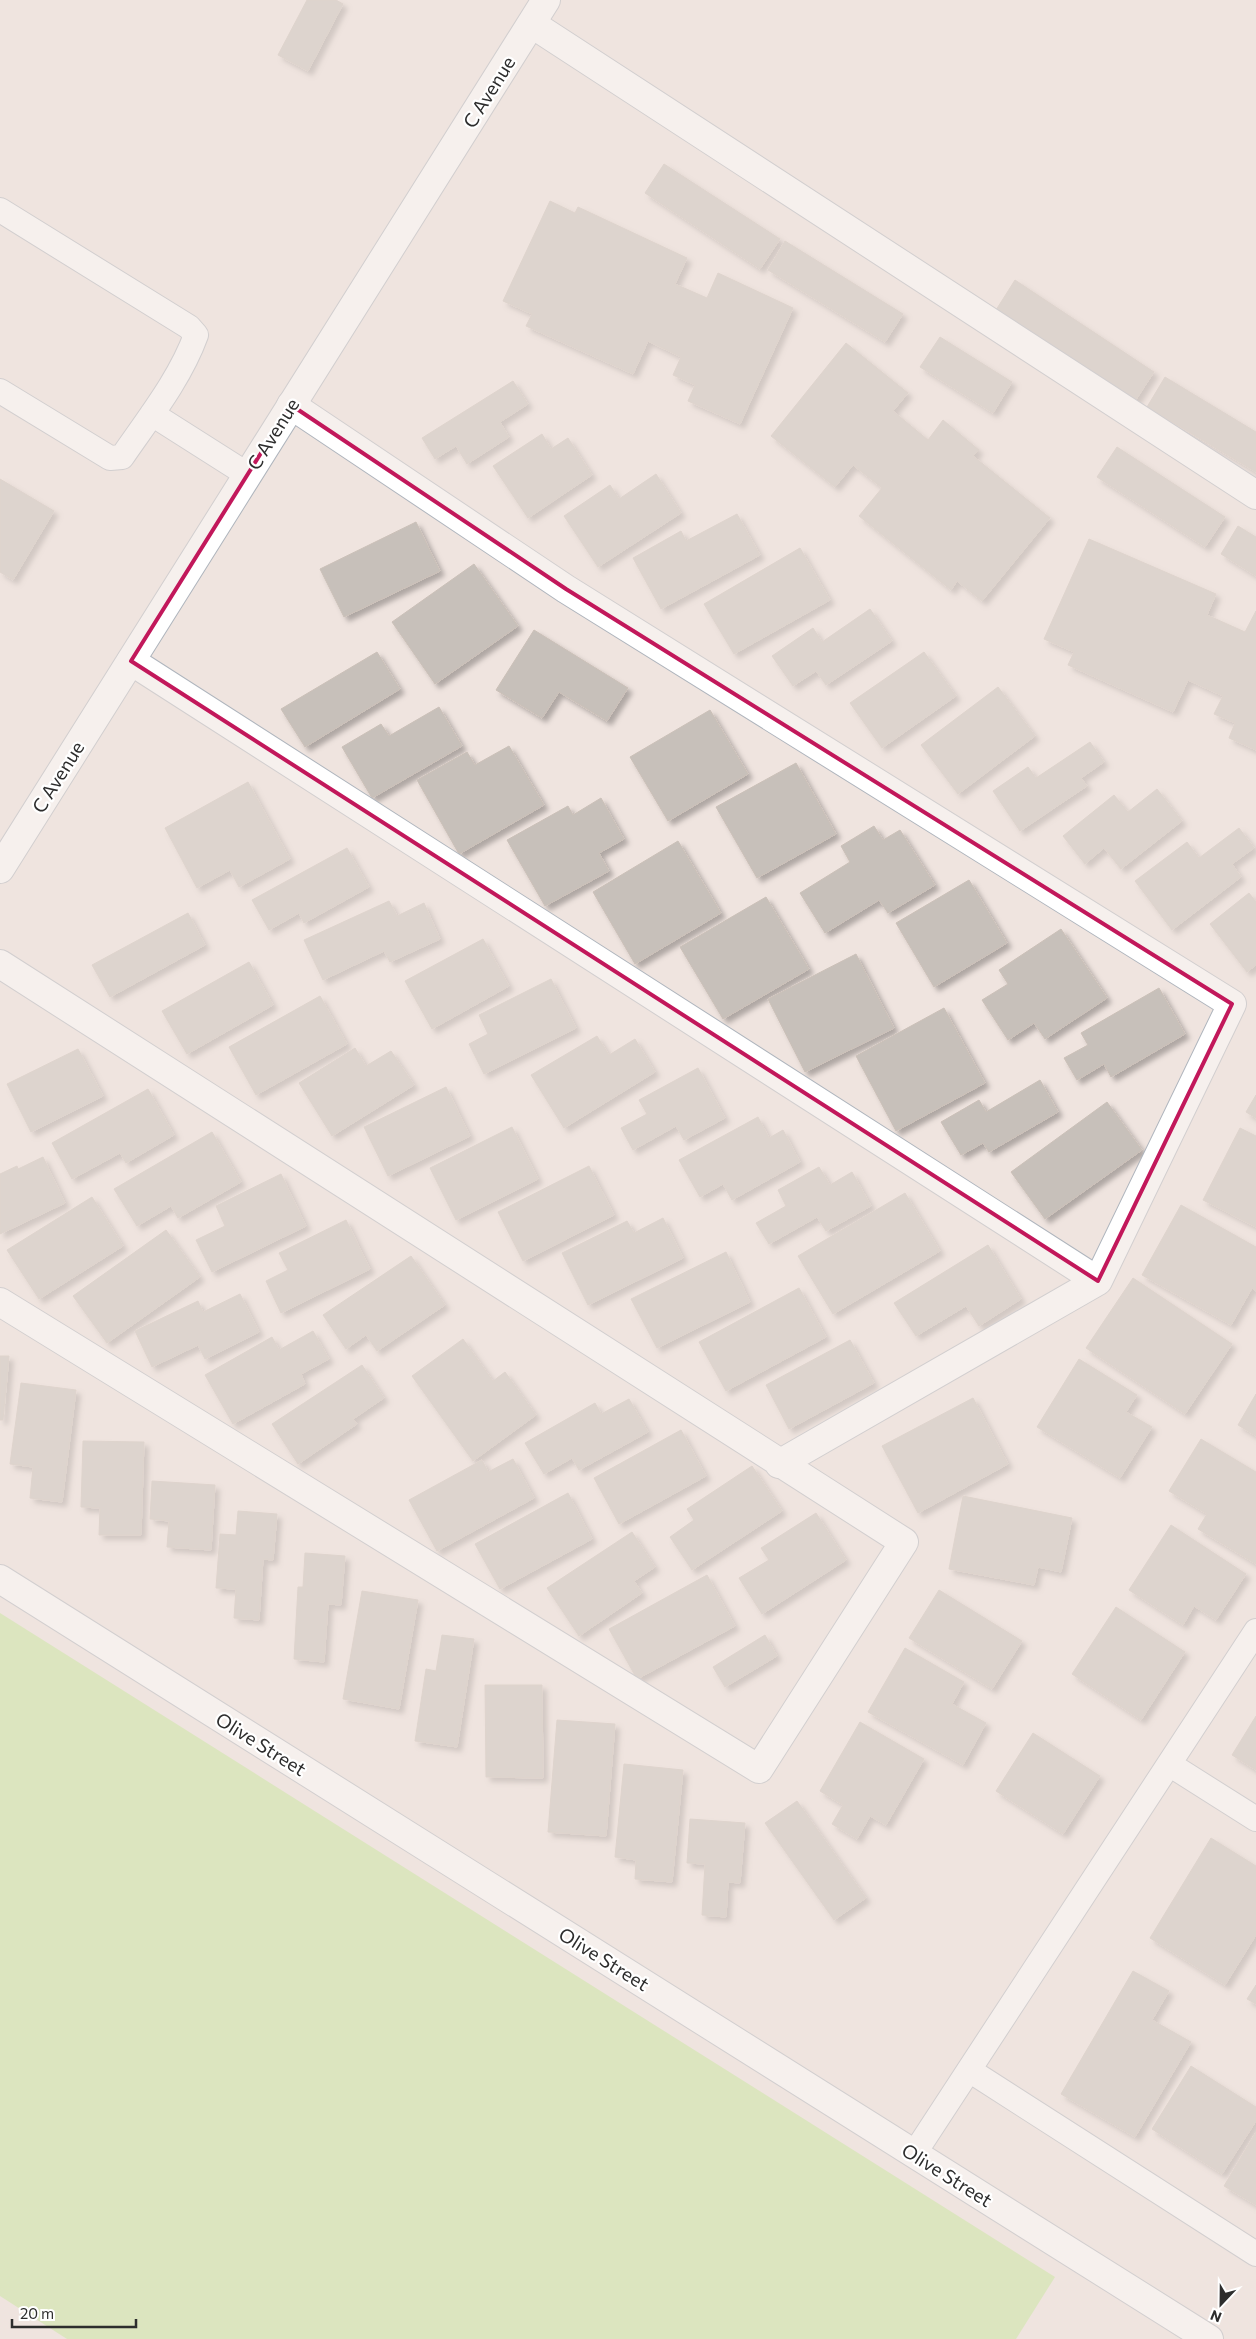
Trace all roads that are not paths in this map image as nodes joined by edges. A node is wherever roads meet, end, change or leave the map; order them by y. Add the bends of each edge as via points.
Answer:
1 (546, 0) edge
2 (532, 24) junction
3 (0, 210) edge
4 (0, 391) edge
5 (292, 405) junction
6 (152, 414) junction
7 (248, 475) junction
8 (1256, 495) edge
9 (131, 660) junction
10 (0, 869) edge
11 (0, 964) edge
12 (1098, 1281) junction
13 (0, 1302) edge
14 (779, 1464) junction
15 (0, 1579) edge
16 (1256, 1631) edge
17 (1169, 1764) junction
18 (1256, 1819) edge
19 (968, 2070) junction
20 (914, 2154) junction
21 (1256, 2254) edge
22 (1209, 2339) edge

1 - 2 street, C Avenue
2 - 5 street, C Avenue
2 - 8 street
3 - 6 lane via 189,326 196,335
4 - 6 lane via 110,458 122,457
5 - 7 street, C Avenue
5 - 12 street via 566,589 1232,1004
6 - 7 lane
7 - 9 street, C Avenue
9 - 10 street, C Avenue
9 - 12 street
11 - 14 street
12 - 14 street
13 - 14 street via 760,1769 904,1542
15 - 20 street, Olive Street
16 - 17 lane
17 - 18 lane
17 - 19 lane
19 - 20 lane
19 - 21 lane
20 - 22 street, Olive Street

